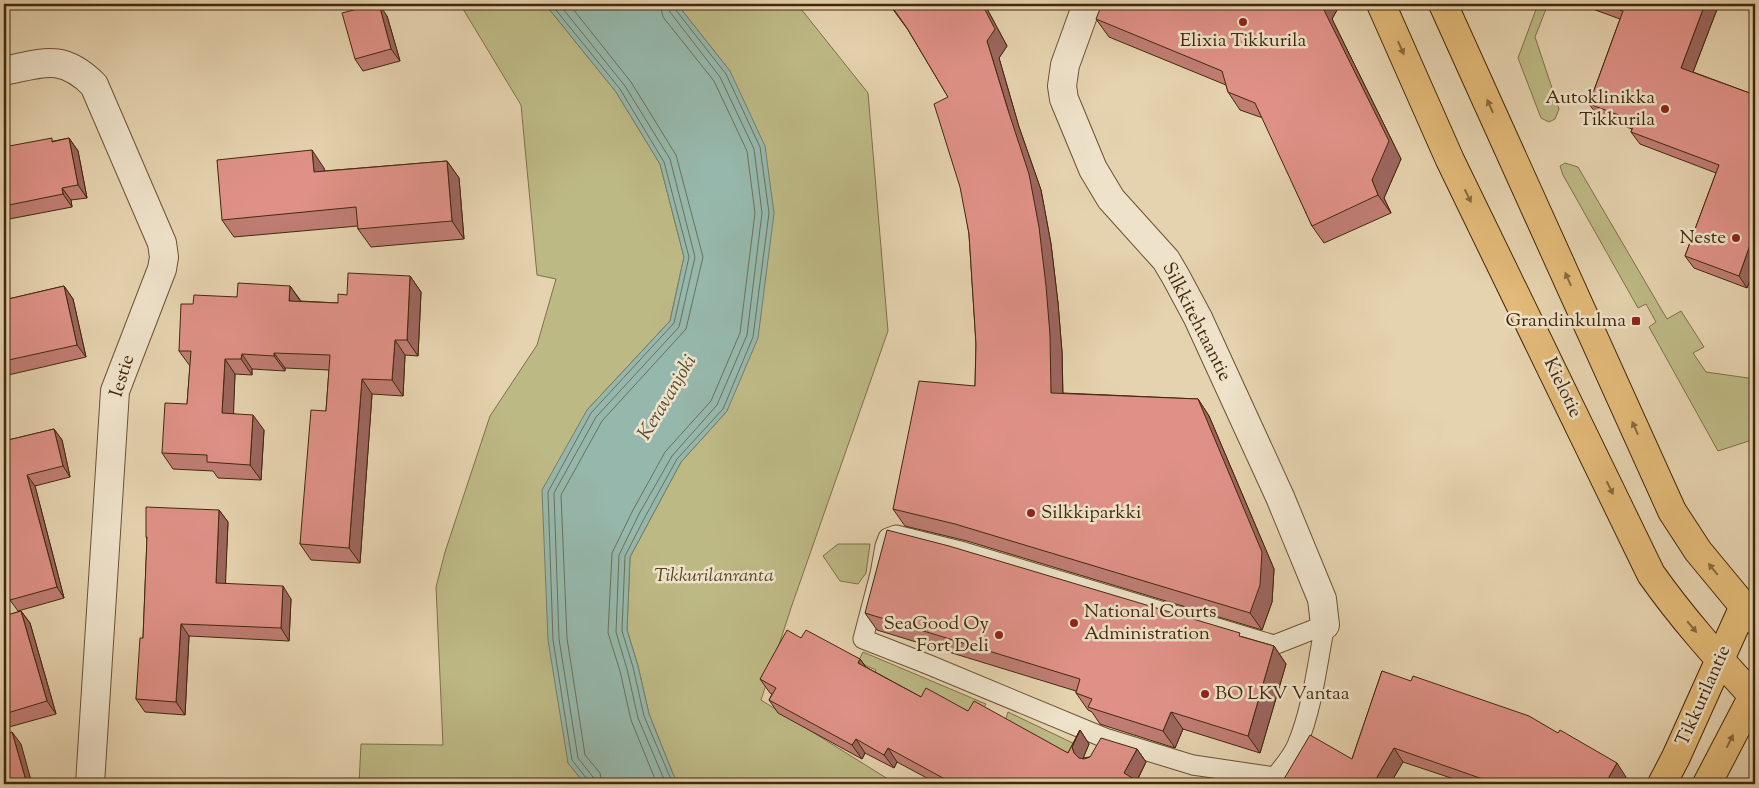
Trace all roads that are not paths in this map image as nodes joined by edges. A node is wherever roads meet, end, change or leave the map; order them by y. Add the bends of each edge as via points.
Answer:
1 (1087, 4) edge
2 (1381, 4) edge
3 (1443, 4) edge
4 (4, 71) edge
5 (1750, 613) edge
6 (1325, 625) junction
7 (1720, 660) junction
8 (1754, 694) edge
9 (90, 784) edge
10 (1662, 784) edge
11 (1706, 784) edge

1 - 6 street, Silkkitehtaantie via 1064,64 1064,99 1093,169 1111,199 1166,260 1198,318 1284,506 1322,599
2 -> 7 main road, Kielotie via 1450,160 1651,574
5 -> 3 main road via 1698,551 1672,511
4 - 9 street, Iestie via 49,62 64,64 80,72 94,85 162,243 164,257 115,391
5 - 7 main road, Tikkurilantie
6 - 6 lane via 1308,709 1297,745 1275,777 1101,746 927,664 863,639 885,546 888,538 896,535 1274,645
7 - 8 main road, Kielotie
7 - 10 main road, Tikkurilantie
11 -> 8 main road

